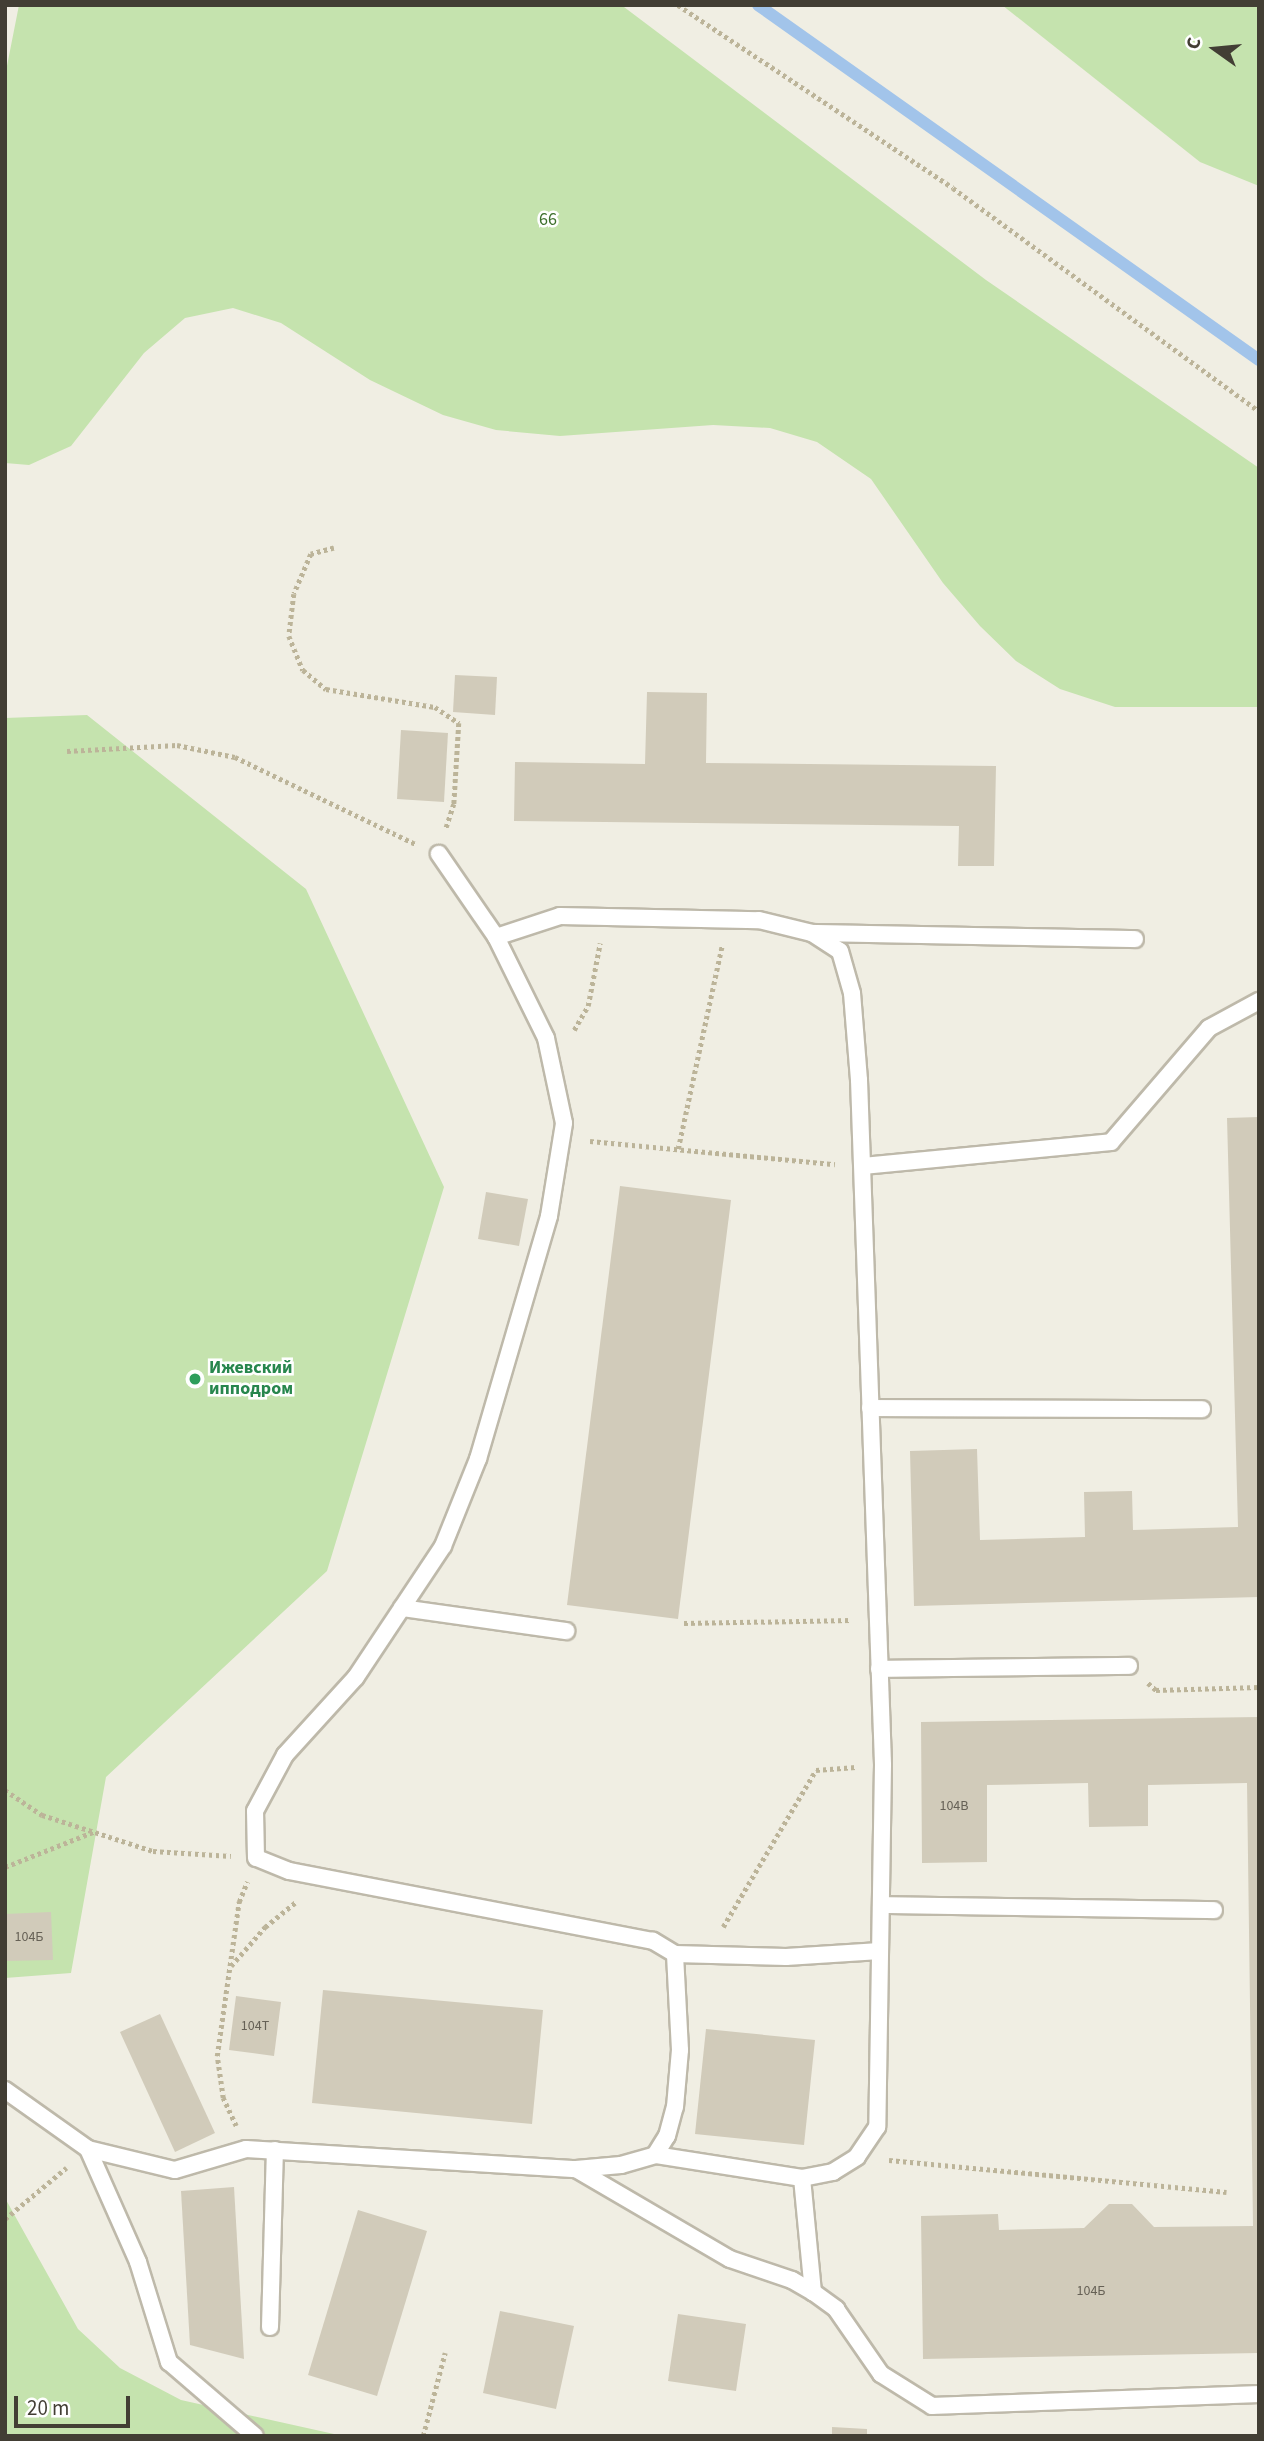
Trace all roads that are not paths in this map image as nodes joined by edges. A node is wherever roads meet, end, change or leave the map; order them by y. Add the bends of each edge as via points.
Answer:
1 (439, 854) road end
2 (812, 933) junction
3 (496, 937) junction
4 (1135, 939) dead end
5 (1259, 1001) edge
6 (863, 1167) junction
7 (870, 1408) junction
8 (1202, 1409) dead end
9 (402, 1608) junction
10 (566, 1631) dead end
11 (1129, 1666) road end
12 (879, 1669) junction
13 (881, 1905) junction
14 (1214, 1910) dead end
15 (880, 1951) junction
16 (675, 1954) junction
17 (5, 2090) edge
18 (88, 2149) junction
19 (275, 2150) junction
20 (655, 2155) junction
21 (576, 2169) junction
22 (802, 2178) junction
23 (813, 2292) junction
24 (270, 2327) dead end
25 (1259, 2394) edge
26 (255, 2436) edge

1 - 3 lane
2 - 3 lane via 759,920 560,916
2 - 4 lane
2 - 6 lane via 840,951 852,993
3 - 9 lane via 546,1038 564,1123 549,1216 478,1459 443,1546
5 - 6 lane via 1209,1028 1111,1142
6 - 7 lane
7 - 8 lane
7 - 12 lane
9 - 10 lane
9 - 16 lane via 356,1677 285,1755 255,1811 256,1858 289,1871 653,1941
11 - 12 lane
12 - 13 lane
13 - 14 lane
13 - 15 lane
15 - 16 lane
15 - 22 lane via 877,2127 857,2157 833,2172
16 - 20 lane via 680,2050 676,2095 667,2136
17 - 18 lane
18 - 19 lane via 175,2170 246,2149
18 - 26 lane via 138,2262 169,2362
19 - 21 lane
19 - 24 lane
20 - 21 lane via 621,2165
20 - 22 lane
21 - 23 lane via 730,2259
22 - 23 lane
23 - 25 lane via 836,2309 881,2374 932,2406

